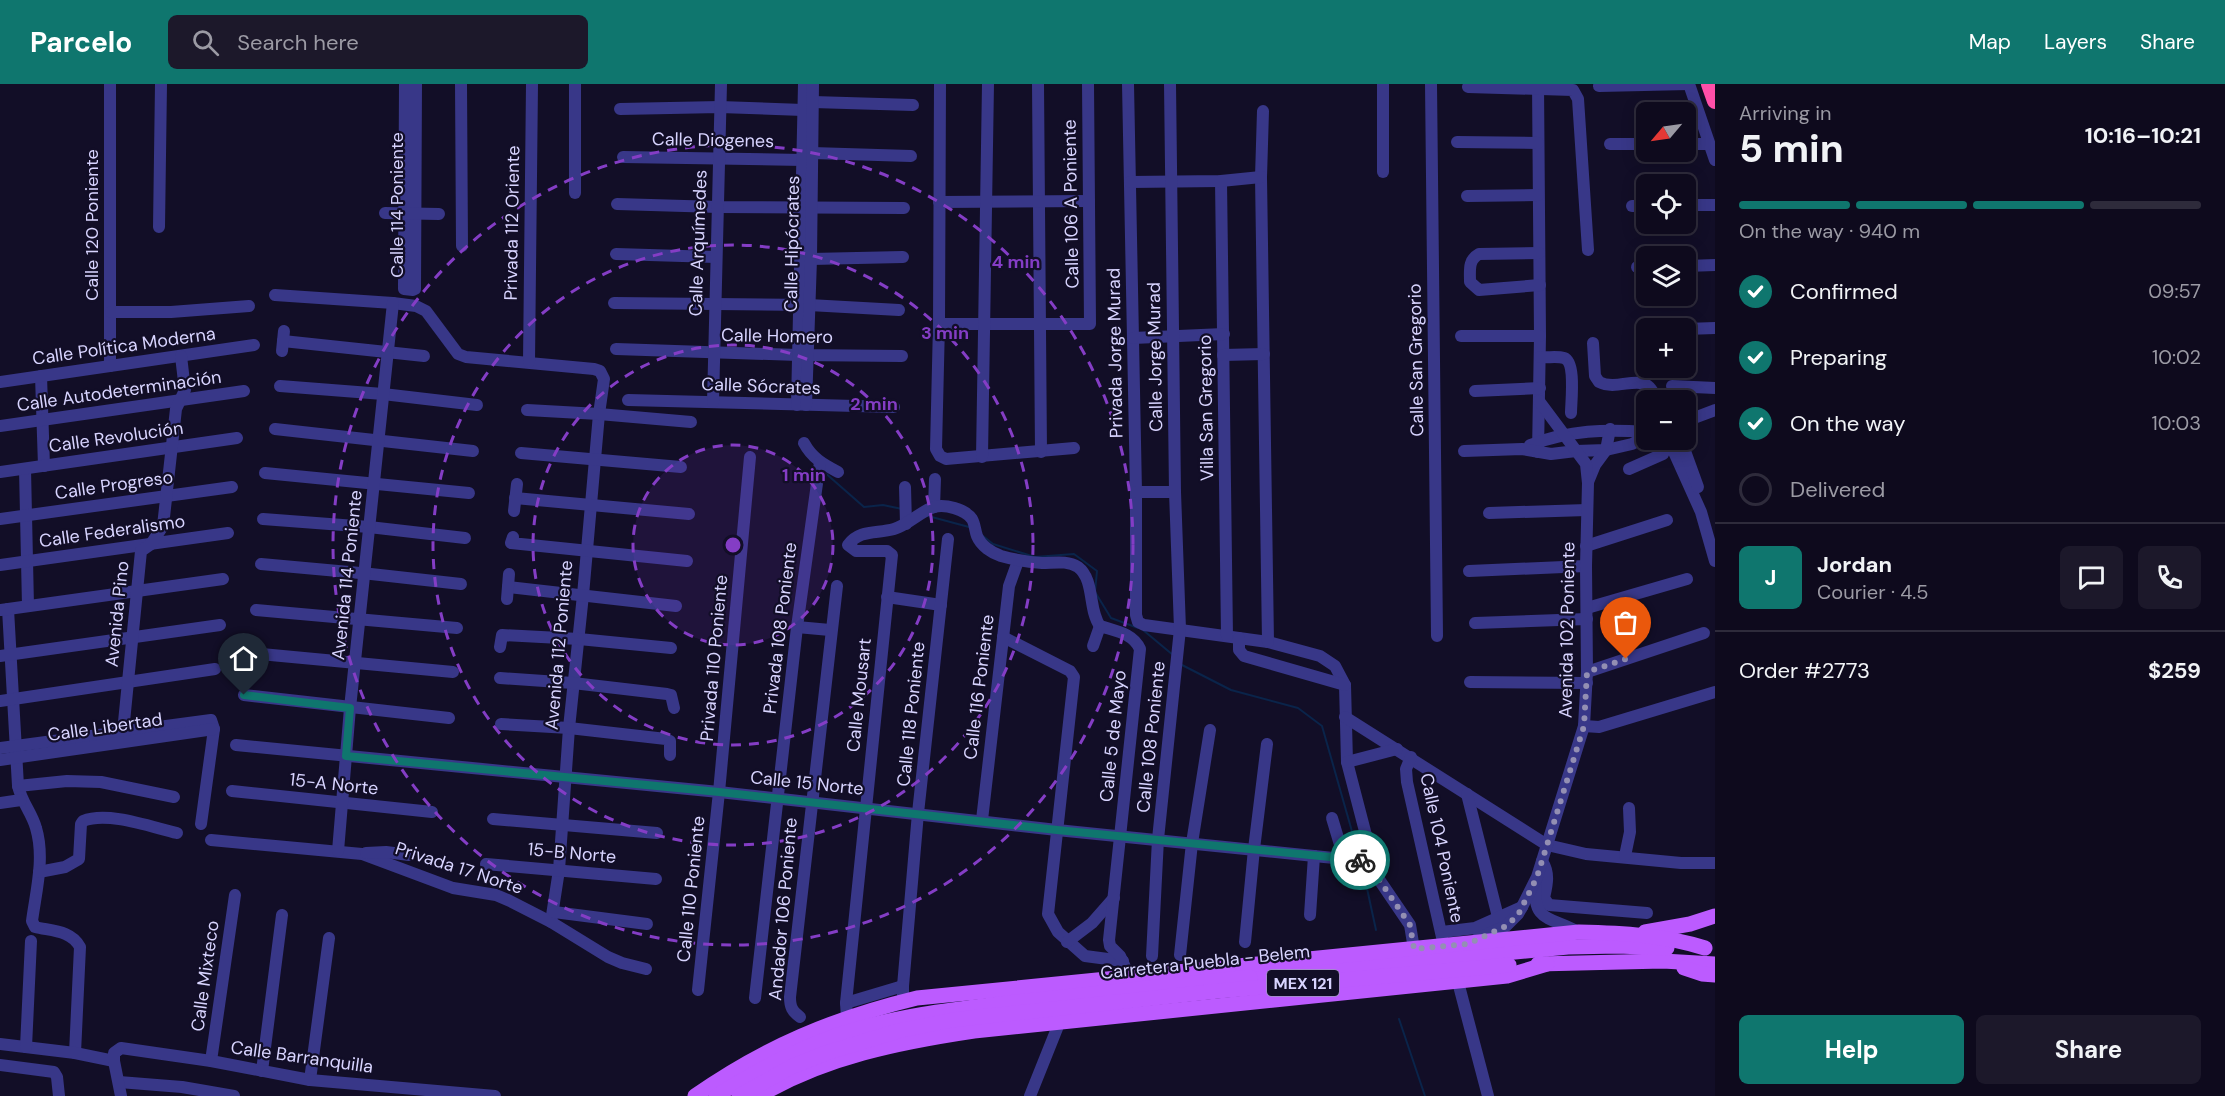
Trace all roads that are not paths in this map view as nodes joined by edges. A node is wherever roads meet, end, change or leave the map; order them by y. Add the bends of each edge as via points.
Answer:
1 (110, 84) edge
2 (162, 84) edge
3 (405, 84) edge
4 (416, 84) edge
5 (461, 84) edge
6 (532, 84) edge
7 (575, 84) edge
8 (721, 84) edge
9 (804, 84) edge
10 (813, 84) edge
11 (940, 84) edge
12 (988, 84) edge
13 (1038, 84) edge
14 (1088, 84) edge
15 (1128, 84) edge
16 (1170, 84) edge
17 (1383, 84) edge
18 (1431, 84) edge
19 (1689, 84) edge
20 (1709, 84) edge
21 (1538, 86) edge
22 (1599, 86) dead end
23 (1468, 87) dead end
24 (1715, 101) edge
25 (913, 105) dead end
26 (808, 106) junction
27 (720, 107) junction
28 (620, 109) dead end
29 (1263, 111) dead end
30 (410, 115) junction
31 (1457, 142) dead end
32 (1538, 143) junction
33 (1610, 144) dead end
34 (1636, 144) edge
35 (1696, 144) edge
36 (1709, 144) junction
37 (808, 149) junction
38 (911, 156) dead end
39 (623, 157) dead end
40 (719, 158) junction
41 (1715, 160) edge
42 (1383, 172) dead end
43 (1261, 177) junction
44 (1221, 181) junction
45 (1130, 182) junction
46 (1171, 182) junction
47 (575, 193) dead end
48 (1538, 195) junction
49 (1467, 196) dead end
50 (939, 201) junction
51 (1089, 201) junction
52 (987, 202) junction
53 (1040, 202) junction
54 (617, 204) dead end
55 (1696, 205) edge
56 (1715, 205) edge
57 (1632, 206) dead end
58 (1636, 206) edge
59 (718, 207) junction
60 (807, 208) junction
61 (903, 208) dead end
62 (386, 213) dead end
63 (410, 214) junction
64 (439, 214) dead end
65 (159, 227) dead end
66 (462, 246) dead end
67 (1588, 250) dead end
68 (1539, 253) junction
69 (616, 254) dead end
70 (717, 257) junction
71 (903, 257) dead end
72 (811, 258) junction
73 (1715, 265) edge
74 (1696, 266) edge
75 (1540, 285) junction
76 (275, 295) dead end
77 (393, 303) junction
78 (614, 303) dead end
79 (714, 303) junction
80 (805, 305) junction
81 (249, 306) dead end
82 (899, 310) dead end
83 (111, 312) junction
84 (985, 323) junction
85 (939, 324) junction
86 (1041, 324) junction
87 (1715, 328) edge
88 (1696, 329) edge
89 (1224, 334) junction
90 (1173, 336) junction
91 (1461, 336) dead end
92 (1540, 336) junction
93 (1133, 339) junction
94 (283, 341) dead end
95 (1593, 342) dead end
96 (254, 345) dead end
97 (616, 349) dead end
98 (388, 352) junction
99 (713, 353) junction
100 (1264, 354) junction
101 (1223, 355) junction
102 (181, 356) junction
103 (424, 356) dead end
104 (803, 356) junction
105 (902, 356) dead end
106 (1540, 357) junction
107 (529, 362) junction
108 (110, 366) junction
109 (41, 376) junction
110 (0, 382) edge
111 (280, 386) dead end
112 (1672, 386) dead end
113 (1715, 388) edge
114 (1651, 390) edge
115 (244, 391) dead end
116 (1475, 391) dead end
117 (383, 394) junction
118 (1540, 394) junction
119 (180, 400) junction
120 (628, 400) dead end
121 (713, 402) junction
122 (477, 405) dead end
123 (802, 405) junction
124 (894, 407) dead end
125 (527, 410) dead end
126 (1715, 410) edge
127 (1571, 413) dead end
128 (599, 414) junction
129 (1696, 417) edge
130 (42, 420) junction
131 (691, 422) dead end
132 (0, 426) edge
133 (275, 429) dead end
134 (1610, 429) junction
135 (1636, 433) edge
136 (1564, 434) junction
137 (237, 438) dead end
138 (378, 441) junction
139 (1636, 441) edge
140 (804, 442) dead end
141 (172, 447) junction
142 (1537, 447) junction
143 (1074, 448) dead end
144 (1606, 450) junction
145 (1664, 450) edge
146 (1674, 450) edge
147 (1685, 450) edge
148 (473, 451) dead end
149 (1464, 451) dead end
150 (1576, 451) junction
151 (1041, 452) junction
152 (521, 453) dead end
153 (750, 457) dead end
154 (982, 457) junction
155 (596, 460) junction
156 (820, 462) junction
157 (44, 466) junction
158 (681, 467) dead end
159 (25, 469) junction
160 (1629, 469) dead end
161 (0, 472) edge
162 (838, 472) dead end
163 (265, 473) dead end
164 (935, 479) dead end
165 (374, 483) junction
166 (1588, 483) junction
167 (517, 484) dead end
168 (232, 487) dead end
169 (905, 487) dead end
170 (1136, 492) junction
171 (1175, 492) junction
172 (469, 493) dead end
173 (167, 496) junction
174 (515, 498) junction
175 (590, 506) junction
176 (934, 507) junction
177 (1587, 510) junction
178 (514, 511) dead end
179 (1489, 513) dead end
180 (689, 514) dead end
181 (26, 516) junction
182 (0, 519) edge
183 (263, 519) dead end
184 (1667, 520) dead end
185 (906, 524) junction
186 (369, 527) junction
187 (228, 533) dead end
188 (1715, 537) edge
189 (465, 538) dead end
190 (512, 540) dead end
191 (948, 540) dead end
192 (151, 544) junction
193 (1586, 546) junction
194 (586, 550) junction
195 (27, 561) junction
196 (687, 561) dead end
197 (1018, 561) junction
198 (1715, 561) edge
199 (261, 564) dead end
200 (0, 565) edge
201 (1586, 566) junction
202 (1469, 571) dead end
203 (364, 573) junction
204 (223, 579) dead end
205 (1687, 579) dead end
206 (461, 585) dead end
207 (837, 586) dead end
208 (508, 587) dead end
209 (137, 591) junction
210 (583, 595) junction
211 (887, 597) junction
212 (941, 605) junction
213 (28, 606) junction
214 (676, 606) dead end
215 (4, 610) edge
216 (256, 610) dead end
217 (1587, 613) junction
218 (359, 618) junction
219 (1475, 623) dead end
220 (219, 625) dead end
221 (1100, 626) junction
222 (797, 627) junction
223 (457, 628) dead end
224 (1180, 629) junction
225 (830, 630) junction
226 (1704, 633) dead end
227 (1437, 636) dead end
228 (132, 637) junction
229 (1003, 637) junction
230 (1233, 637) junction
231 (579, 639) junction
232 (501, 641) dead end
233 (1268, 642) junction
234 (1092, 646) dead end
235 (671, 648) dead end
236 (250, 653) dead end
237 (5, 655) edge
238 (356, 663) junction
239 (215, 669) dead end
240 (453, 672) dead end
241 (1587, 677) junction
242 (501, 678) dead end
243 (128, 682) junction
244 (1470, 682) dead end
245 (573, 683) junction
246 (1345, 685) junction
247 (1715, 692) edge
248 (244, 695) dead end
249 (13, 699) junction
250 (0, 701) edge
251 (350, 708) junction
252 (674, 708) dead end
253 (1346, 717) junction
254 (449, 718) dead end
255 (501, 724) dead end
256 (1584, 726) junction
257 (569, 728) junction
258 (1210, 730) dead end
259 (123, 736) junction
260 (1267, 744) dead end
261 (236, 745) dead end
262 (0, 748) edge
263 (1397, 749) junction
264 (16, 752) junction
265 (670, 755) dead end
266 (346, 756) junction
267 (1411, 758) junction
268 (0, 760) edge
269 (1347, 762) junction
270 (566, 778) junction
271 (18, 786) junction
272 (232, 791) dead end
273 (719, 792) junction
274 (1467, 794) junction
275 (174, 797) dead end
276 (777, 798) junction
277 (21, 800) junction
278 (811, 801) junction
279 (342, 802) junction
280 (0, 803) edge
281 (866, 807) junction
282 (1629, 808) dead end
283 (432, 813) dead end
284 (918, 813) junction
285 (1332, 818) dead end
286 (493, 819) dead end
287 (982, 820) junction
288 (201, 824) dead end
289 (562, 826) junction
290 (1057, 830) junction
291 (177, 833) dead end
292 (657, 833) dead end
293 (1121, 836) junction
294 (1158, 839) junction
295 (211, 840) dead end
296 (1192, 843) junction
297 (1547, 845) junction
298 (1254, 849) junction
299 (338, 851) junction
300 (362, 854) junction
301 (409, 855) dead end
302 (1314, 856) junction
303 (1625, 856) junction
304 (1344, 858) junction
305 (1542, 861) junction
306 (1373, 862) junction
307 (1715, 863) edge
308 (486, 864) dead end
309 (559, 870) junction
310 (39, 872) junction
311 (1537, 877) junction
312 (656, 879) dead end
313 (235, 896) dead end
314 (1114, 898) junction
315 (1522, 907) junction
316 (1647, 913) dead end
317 (282, 915) dead end
318 (1310, 915) dead end
319 (1715, 916) edge
320 (552, 917) junction
321 (1498, 917) junction
322 (647, 924) dead end
323 (1579, 932) junction
324 (1633, 934) junction
325 (329, 938) dead end
326 (1443, 939) junction
327 (31, 941) dead end
328 (1067, 942) junction
329 (1245, 942) dead end
330 (1468, 944) junction
331 (1414, 949) junction
332 (1710, 949) edge
333 (1180, 955) dead end
334 (1152, 956) dead end
335 (1123, 961) junction
336 (1670, 963) junction
337 (1547, 964) junction
338 (1715, 964) edge
339 (646, 969) dead end
340 (1715, 975) edge
341 (1129, 976) junction
342 (1110, 978) junction
343 (1074, 981) junction
344 (1458, 982) junction
345 (1017, 987) junction
346 (698, 990) dead end
347 (903, 994) junction
348 (755, 998) dead end
349 (847, 1010) junction
350 (800, 1017) dead end
351 (1108, 1017) junction
352 (1059, 1024) junction
353 (1017, 1027) junction
354 (0, 1044) edge
355 (26, 1047) junction
356 (75, 1053) junction
357 (114, 1061) junction
358 (211, 1061) junction
359 (0, 1065) edge
360 (262, 1071) junction
361 (310, 1080) junction
362 (118, 1082) junction
363 (183, 1091) edge
364 (59, 1096) edge
365 (121, 1096) edge
366 (234, 1096) edge
367 (495, 1096) edge
368 (694, 1096) edge
369 (716, 1096) edge
370 (739, 1096) edge
371 (759, 1096) edge
372 (1030, 1096) edge
373 (1488, 1096) edge

1 - 83 street, Calle 120 Poniente
2 - 65 street
3 - 30 street, Calle 114 Poniente
4 - 30 street, Calle 114 Poniente
5 - 66 street
6 - 107 street, Privada 112 Oriente
7 - 47 street
8 - 27 street, Calle Arquímedes
9 - 26 street, Calle Hipócrates
10 - 26 street, Calle Hipócrates
11 - 50 street
12 - 52 street
13 - 53 street
14 - 51 street, Calle 106 A Poniente
15 - 45 street, Privada Jorge Murad
16 - 46 street, Calle Jorge Murad
17 - 42 street
18 - 227 street, Calle San Gregorio
19 - 22 street
19 - 36 street
20 - 24 highway
21 - 23 street
21 - 32 street
21 - 67 street via 1573,90 1578,99
25 - 26 street
26 - 27 street
26 - 37 street, Calle Hipócrates
27 - 28 street
27 - 40 street, Calle Arquímedes
29 - 43 street
30 - 63 street, Calle 114 Poniente
31 - 32 street
32 - 48 street
33 - 34 street
35 - 36 street
36 - 41 street
37 - 38 street, Calle Diogenes
37 - 40 street, Calle Diogenes
37 - 60 street, Calle Hipócrates
39 - 40 street, Calle Diogenes
40 - 59 street, Calle Arquímedes
43 - 44 street
43 - 100 street
44 - 46 street
44 - 89 street, Villa San Gregorio
45 - 46 street
45 - 93 street, Privada Jorge Murad
46 - 90 street, Calle Jorge Murad
48 - 49 street
48 - 68 street
50 - 52 street
50 - 85 street
51 - 53 street
51 - 86 street, Calle 106 A Poniente via 1090,324
52 - 53 street
52 - 84 street
53 - 86 street
54 - 59 street
55 - 56 street
57 - 58 street
59 - 60 street
59 - 70 street, Calle Arquímedes
60 - 61 street
60 - 72 street, Calle Hipócrates
60 - 80 street, Calle Hipócrates
62 - 63 street
63 - 63 street, Calle 114 Poniente via 404,289 413,291 415,289
63 - 64 street
68 - 75 street
68 - 75 street via 1479,254 1470,261 1470,282 1479,290
69 - 70 street
70 - 79 street, Calle Arquímedes
71 - 72 street
72 - 80 street, Calle Hipócrates
73 - 74 street
75 - 92 street
76 - 77 street
77 - 98 street, Avenida 114 Poniente
77 - 107 street via 426,311 458,354
78 - 79 street
79 - 80 street
79 - 99 street, Calle Arquímedes
80 - 82 street
80 - 104 street, Calle Hipócrates
81 - 83 street
83 - 108 street, Calle 120 Poniente
84 - 85 street
84 - 86 street
84 - 154 street
85 - 154 street via 936,449 946,459
86 - 151 street
87 - 88 street
89 - 90 street
89 - 101 street, Villa San Gregorio
90 - 93 street
90 - 171 street, Calle Jorge Murad
91 - 92 street
92 - 106 street
93 - 170 street, Privada Jorge Murad
94 - 98 street
95 - 114 street via 1599,382 1613,386 1643,383
96 - 102 street, Calle Política Moderna
97 - 99 street, Calle Homero
98 - 103 street
98 - 117 street, Avenida 114 Poniente
99 - 104 street, Calle Homero
99 - 121 street, Calle Arquímedes
100 - 101 street
100 - 233 street
101 - 230 street, Villa San Gregorio
102 - 108 street, Calle Política Moderna
102 - 119 street, Avenida Pino via 185,390
104 - 105 street, Calle Homero
104 - 123 street, Calle Hipócrates
106 - 118 street
106 - 127 street via 1569,361
107 - 128 street, Avenida 112 Poniente via 600,371 604,379
108 - 109 street, Calle Política Moderna
109 - 110 street, Calle Política Moderna
109 - 130 street
111 - 117 street
112 - 113 street
115 - 119 street, Calle Autodeterminación
116 - 118 street
117 - 122 street
117 - 138 street, Avenida 114 Poniente
118 - 136 street, Avenida 102 Poniente
118 - 142 street
119 - 130 street, Calle Autodeterminación
119 - 141 street, Avenida Pino
120 - 121 street, Calle Sócrates
121 - 123 street, Calle Sócrates
123 - 124 street, Calle Sócrates
125 - 128 street
126 - 129 street
128 - 131 street
128 - 155 street, Avenida 112 Poniente
130 - 132 street, Calle Autodeterminación
130 - 157 street
133 - 138 street
134 - 135 street
134 - 136 street
134 - 144 street
136 - 142 street
136 - 150 street, Avenida 102 Poniente
137 - 141 street, Calle Revolución
138 - 148 street
138 - 165 street, Avenida 114 Poniente
139 - 144 street
140 - 156 street
141 - 157 street, Calle Revolución
141 - 173 street, Avenida Pino
142 - 149 street
142 - 150 street via 1551,454
143 - 151 street
144 - 150 street
144 - 166 street
145 - 160 street via 1663,454
146 - 198 street via 1701,512
147 - 188 street
150 - 166 street, Avenida 102 Poniente via 1586,464
151 - 154 street
152 - 155 street
153 - 273 street, Privada 110 Poniente
155 - 158 street
155 - 175 street, Avenida 112 Poniente
156 - 162 street
156 - 222 street, Privada 108 Poniente
157 - 159 street, Calle Revolución
159 - 161 street, Calle Revolución
159 - 181 street
163 - 165 street
164 - 176 street
165 - 172 street
165 - 186 street, Avenida 114 Poniente
166 - 177 street, Avenida 102 Poniente
167 - 174 street
168 - 173 street, Calle Progreso
169 - 185 street
170 - 171 street
170 - 224 street, Privada Jorge Murad via 1138,622
171 - 224 street, Calle Jorge Murad
173 - 181 street, Calle Progreso
173 - 192 street, Avenida Pino via 163,525
174 - 175 street
174 - 178 street
175 - 180 street
175 - 194 street, Avenida 112 Poniente
176 - 185 street
176 - 197 street via 956,508 971,518 986,548
177 - 179 street
177 - 193 street, Avenida 102 Poniente
181 - 182 street, Calle Progreso
181 - 195 street
183 - 186 street
184 - 193 street
185 - 211 street, Calle Mousart via 892,530 866,532 848,545 856,550 887,551 892,555
186 - 189 street
186 - 203 street, Avenida 114 Poniente
187 - 192 street, Calle Federalismo
190 - 194 street
191 - 212 street, Calle 118 Poniente
192 - 195 street, Calle Federalismo
192 - 209 street, Avenida Pino via 141,551
193 - 201 street, Avenida 102 Poniente
194 - 196 street
194 - 210 street, Avenida 112 Poniente
195 - 200 street, Calle Federalismo
195 - 213 street
197 - 221 street via 1065,562 1077,567 1085,575
197 - 229 street, Calle 116 Poniente via 1009,586
199 - 203 street
201 - 202 street
201 - 217 street, Avenida 102 Poniente
203 - 206 street
203 - 218 street, Avenida 114 Poniente
204 - 209 street
205 - 217 street
207 - 225 street, Andador 106 Poniente
208 - 210 street
209 - 213 street
209 - 228 street, Avenida Pino
210 - 214 street
210 - 231 street, Avenida 112 Poniente
211 - 212 street
211 - 281 street, Calle Mousart
212 - 284 street, Calle 118 Poniente
213 - 215 street
215 - 237 street
216 - 218 street
217 - 219 street
217 - 241 street, Avenida 102 Poniente
218 - 223 street
218 - 238 street, Avenida 114 Poniente
220 - 228 street
221 - 234 street
221 - 293 street, Calle 5 de Mayo via 1130,636 1140,649
222 - 225 street
222 - 276 street, Privada 108 Poniente
224 - 230 street
224 - 294 street, Calle 108 Poniente
225 - 278 street, Andador 106 Poniente
226 - 241 street
228 - 237 street
228 - 243 street, Avenida Pino
229 - 287 street, Calle 116 Poniente
229 - 290 street via 1073,674
230 - 233 street
230 - 246 street via 1244,656
231 - 232 street
231 - 235 street
231 - 245 street, Avenida 112 Poniente
233 - 246 street via 1320,656 1335,666
236 - 238 street
237 - 249 street
238 - 240 street
238 - 251 street, Avenida 114 Poniente
239 - 243 street
241 - 244 street
241 - 256 street, Avenida 102 Poniente
242 - 245 street
243 - 249 street
243 - 259 street, Avenida Pino
245 - 252 street via 672,695
245 - 257 street, Avenida 112 Poniente
246 - 253 street
247 - 256 street via 1599,727
248 - 251 street
249 - 250 street
249 - 264 street
251 - 254 street
251 - 266 street, Avenida 114 Poniente
253 - 263 street, Calle 104 Poniente
253 - 269 street
255 - 257 street
256 - 297 street, Avenida 102 Poniente
257 - 265 street via 670,741
257 - 270 street, Avenida 112 Poniente
258 - 296 street
259 - 264 street, Calle Libertad
259 - 288 street, Calle Libertad via 213,725
260 - 298 street
261 - 266 street, Calle 15 Norte
262 - 264 street, Calle Libertad
263 - 267 street, Calle 104 Poniente
263 - 269 street
264 - 268 street, Calle Libertad
264 - 271 street
266 - 270 street, Calle 15 Norte
266 - 279 street, Avenida 114 Poniente
267 - 274 street, Calle 104 Poniente
267 - 326 street, Calle 104 Poniente via 1406,769 1407,782
269 - 306 street
270 - 273 street, Calle 15 Norte
270 - 289 street, Avenida 112 Poniente
271 - 275 street via 101,782
271 - 277 street
272 - 279 street, 15-A Norte
273 - 276 street, Calle 15 Norte
273 - 346 street, Calle 110 Poniente
274 - 297 street, Calle 104 Poniente
274 - 321 street
276 - 278 street, Calle 15 Norte
276 - 348 street, Privada 108 Poniente
277 - 280 street
277 - 310 street via 37,830
278 - 281 street, Calle 15 Norte
278 - 350 street, Andador 106 Poniente via 790,997 790,1006
279 - 283 street, 15-A Norte
279 - 299 street, Avenida 114 Poniente
281 - 284 street, Calle 15 Norte
281 - 349 street, Calle Mousart
282 - 303 street
284 - 287 street, Calle 15 Norte
284 - 347 street, Calle 118 Poniente
285 - 304 street
286 - 289 street
287 - 290 street, Calle 15 Norte
289 - 292 street
289 - 309 street, Avenida 112 Poniente
290 - 293 street, Calle 15 Norte
290 - 328 street via 1048,914
291 - 310 street via 122,820 90,818 81,824 79,859 65,867
293 - 294 street, Calle 15 Norte
293 - 314 street, Calle 5 de Mayo
294 - 296 street, Calle 15 Norte
294 - 334 street, Calle 108 Poniente
295 - 299 street, Privada 17 Norte
296 - 298 street, Calle 15 Norte
296 - 333 street
297 - 303 street, Calle 104 Poniente via 1573,852
297 - 305 street, Avenida 102 Poniente
298 - 302 street, Calle 15 Norte
298 - 329 street
299 - 300 street, Privada 17 Norte
300 - 301 street via 373,851
300 - 320 street, Privada 17 Norte via 453,888 495,895
302 - 304 street, Calle 15 Norte
302 - 318 street
303 - 307 street, Calle 104 Poniente
304 - 306 street, Calle 15 Norte
305 - 311 street, Avenida 102 Poniente
305 - 316 street via 1548,879 1544,898 1549,905
306 - 331 street via 1378,878 1410,925
308 - 309 street, 15-B Norte
309 - 312 street, 15-B Norte
309 - 320 street, Avenida 112 Poniente
310 - 356 street via 34,927 68,934 80,947
311 - 315 street, Avenida 102 Poniente
311 - 323 street, Avenida 102 Poniente via 1535,902 1541,913 1552,922
313 - 358 street, Calle Mixteco
314 - 328 street via 1092,923
314 - 335 street, Calle 5 de Mayo via 1110,946
315 - 321 street
315 - 330 street, Avenida 102 Poniente via 1506,926
317 - 360 street
319 - 324 main road
320 - 322 street
320 - 339 street, Privada 17 Norte via 608,957
321 - 326 street
323 - 324 main road
323 - 330 main road
324 - 332 main road
325 - 361 street
326 - 330 main road
326 - 331 main road
327 - 355 street
328 - 335 street via 1085,956
331 - 341 main road
332 - 369 main road, Carretera Puebla - Belem / MEX 121, bridge via 1618,945 1519,951 968,1006 909,1015 850,1031 775,1063
335 - 341 street, Calle 5 de Mayo
336 - 337 main road, Carretera Puebla - Belem / MEX 121
336 - 338 main road, Carretera Puebla - Belem / MEX 121
336 - 340 main road
337 - 344 main road via 1507,976
337 - 370 main road, Carretera Puebla - Belem / MEX 121, bridge via 1218,991 952,1020 881,1035 826,1053
341 - 342 main road
342 - 343 main road
342 - 351 main road via 1104,994
343 - 345 main road
343 - 352 street
344 - 351 main road
344 - 373 street
345 - 347 main road
345 - 353 main road via 1024,1009
347 - 349 main road
349 - 368 main road via 761,1054
351 - 352 main road
352 - 353 main road
352 - 372 street
353 - 371 main road via 923,1038 870,1050
354 - 355 street
355 - 356 street
356 - 357 street
357 - 358 street, Calle Barranquilla via 114,1053 121,1048
357 - 362 street
358 - 360 street, Calle Barranquilla
359 - 364 street via 54,1072
360 - 361 street, Calle Barranquilla
361 - 367 street, Calle Barranquilla
362 - 363 street
362 - 365 street
363 - 366 street

